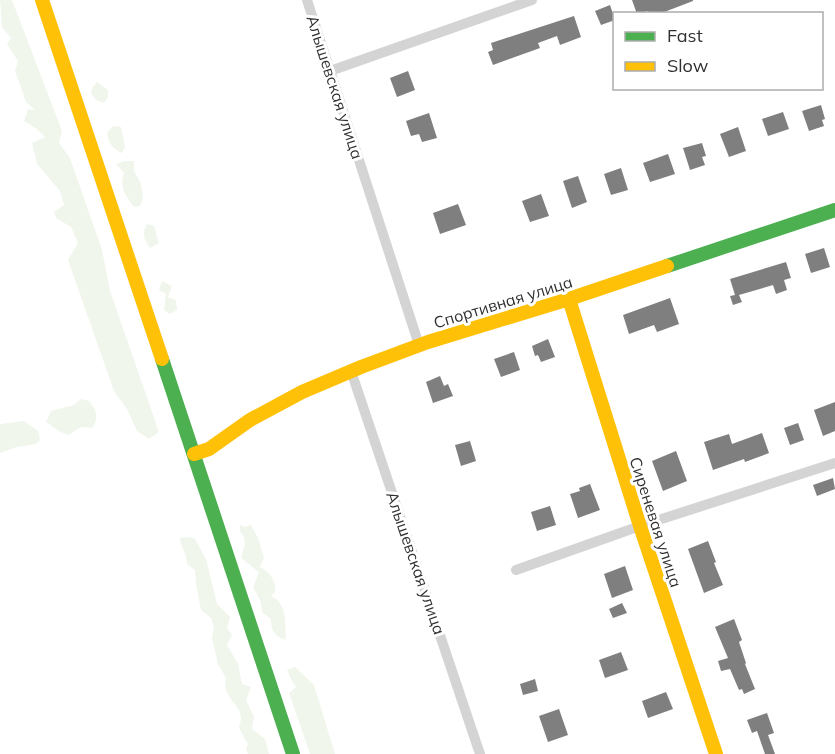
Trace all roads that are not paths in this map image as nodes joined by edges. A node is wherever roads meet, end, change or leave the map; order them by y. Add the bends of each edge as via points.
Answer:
1 (42, 0) edge
2 (307, 0) edge
3 (532, 0) edge
4 (330, 71) junction
5 (835, 210) edge
6 (569, 299) junction
7 (419, 345) junction
8 (351, 371) junction
9 (194, 454) junction
10 (835, 463) edge
11 (640, 526) junction
12 (516, 570) dead end
13 (293, 754) edge
14 (480, 754) edge
15 (716, 754) edge

1 - 9 street
2 - 4 street, Алышевская улица
3 - 4 street
4 - 7 street, Алышевская улица
5 - 6 street, Спортивная улица
6 - 7 street, Спортивная улица
6 - 11 street, Сиреневая улица
7 - 8 street, Спортивная улица
8 - 9 street, Спортивная улица via 302,392 250,420 209,449
8 - 14 street, Алышевская улица
9 - 13 street
10 - 11 street
11 - 12 street
11 - 15 street, Сиреневая улица

